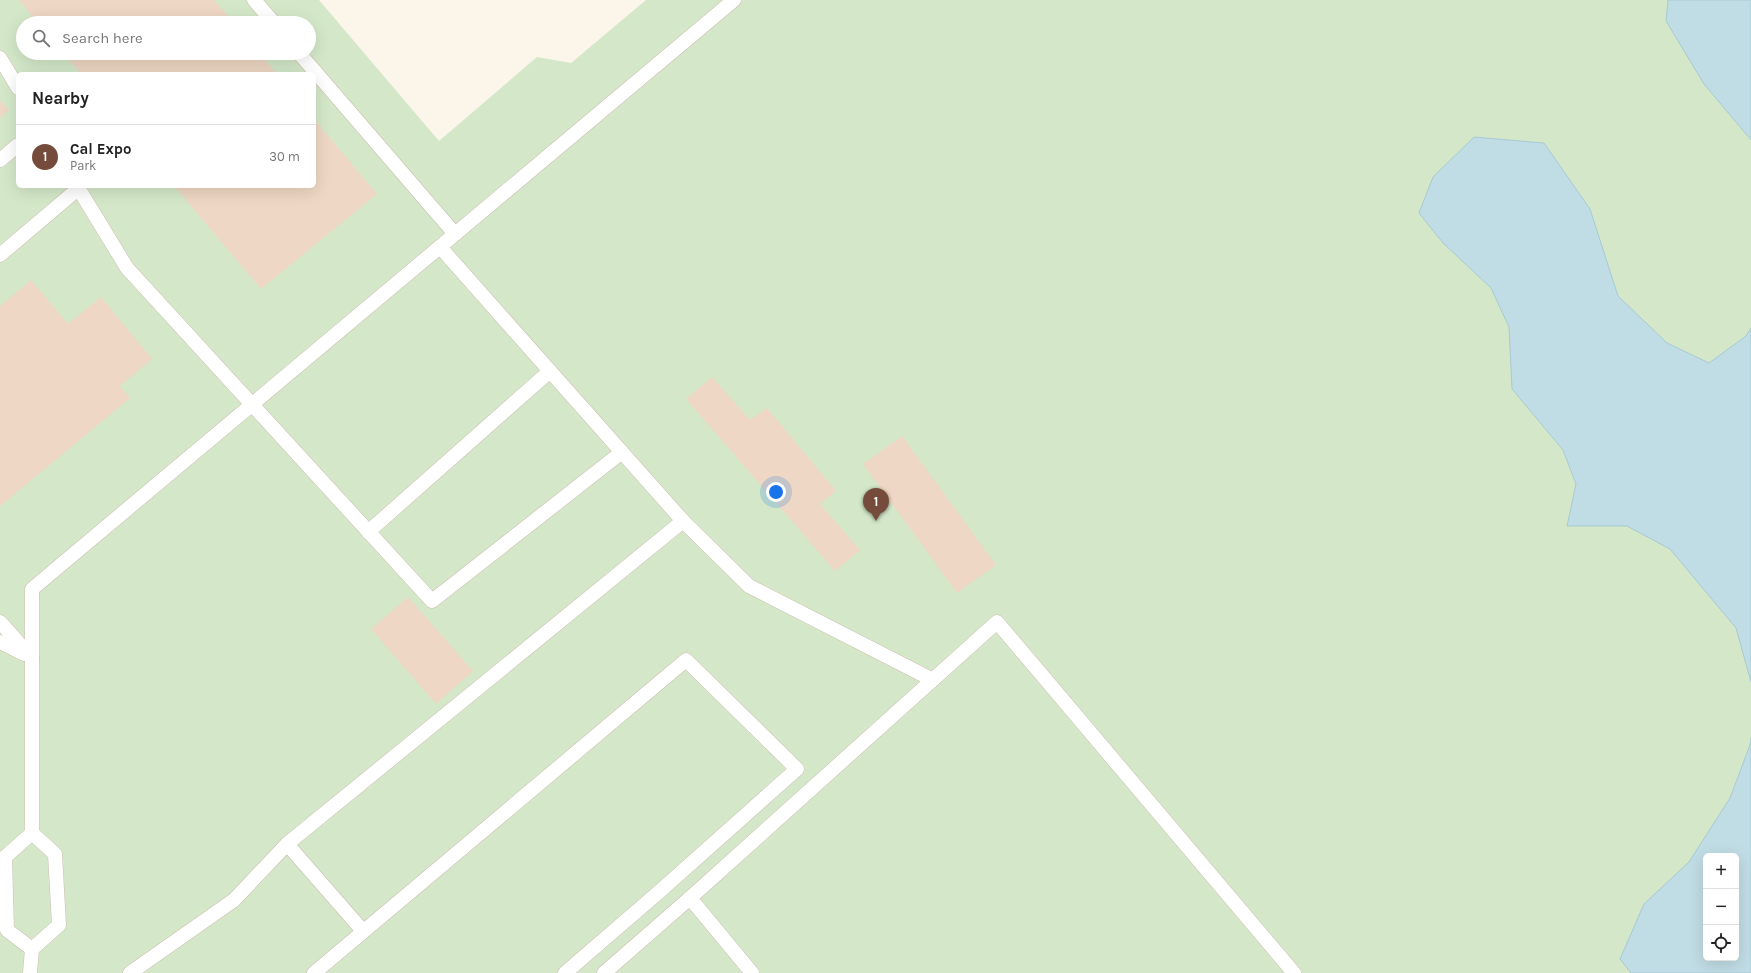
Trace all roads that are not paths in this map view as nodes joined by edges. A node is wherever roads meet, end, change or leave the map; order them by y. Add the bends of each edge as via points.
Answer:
1 (254, 0) edge
2 (734, 0) edge
3 (268, 16) edge
4 (0, 58) edge
5 (305, 60) edge
6 (315, 72) edge
7 (316, 73) edge
8 (16, 85) edge
9 (16, 147) edge
10 (0, 160) edge
11 (77, 188) edge
12 (79, 188) edge
13 (455, 234) junction
14 (440, 247) junction
15 (0, 255) edge
16 (550, 371) junction
17 (251, 404) junction
18 (622, 452) junction
19 (683, 521) junction
20 (368, 532) junction
21 (0, 622) edge
22 (0, 642) edge
23 (32, 658) junction
24 (933, 680) junction
25 (32, 833) junction
26 (287, 844) junction
27 (690, 898) junction
28 (363, 931) junction
29 (32, 949) junction
30 (30, 973) edge
31 (130, 973) edge
32 (314, 973) edge
33 (565, 973) edge
34 (604, 973) edge
35 (752, 973) edge
36 (1294, 973) edge

1 - 3 lane
2 - 13 lane
4 - 8 lane
5 - 6 lane
7 - 13 lane
9 - 10 lane
11 - 15 lane
12 - 17 lane via 127,268
13 - 14 lane
14 - 16 lane
14 - 17 lane
16 - 18 lane
16 - 20 lane
17 - 20 lane
17 - 23 lane via 32,589
18 - 19 lane
18 - 20 lane via 432,601
19 - 24 lane via 749,586
19 - 26 lane
21 - 23 lane
22 - 23 lane
23 - 25 lane
24 - 27 lane
24 - 36 lane via 997,622
25 - 29 lane via 55,854 59,925
25 - 29 lane via 5,857 7,930
26 - 28 lane
26 - 31 lane via 234,900
27 - 34 lane
27 - 35 lane
28 - 32 lane
28 - 33 lane via 686,660 797,769
29 - 30 lane

